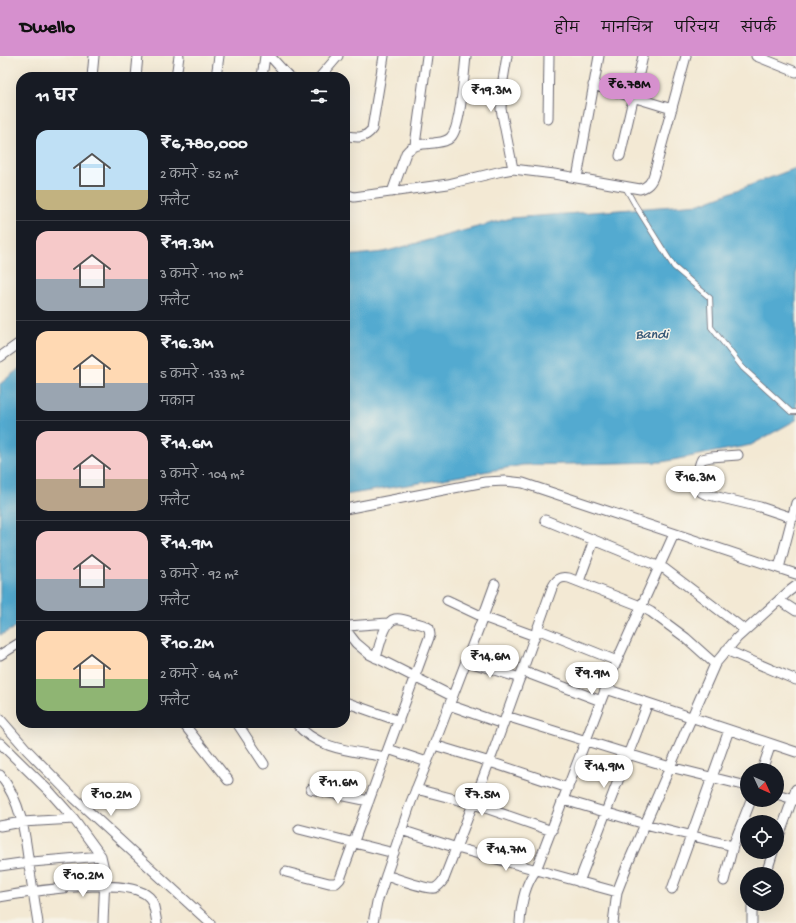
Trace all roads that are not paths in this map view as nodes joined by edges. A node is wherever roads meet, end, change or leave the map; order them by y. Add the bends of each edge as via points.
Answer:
1 (94, 56) edge
2 (138, 56) edge
3 (179, 56) edge
4 (219, 56) edge
5 (265, 56) edge
6 (270, 56) edge
7 (338, 56) edge
8 (384, 56) edge
9 (427, 56) edge
10 (466, 56) edge
11 (508, 56) edge
12 (549, 56) edge
13 (599, 56) edge
14 (643, 56) edge
15 (686, 56) edge
16 (756, 56) edge
17 (92, 72) edge
18 (136, 72) edge
19 (177, 72) edge
20 (217, 72) edge
21 (263, 72) edge
22 (284, 72) edge
23 (324, 72) edge
24 (796, 72) edge
25 (593, 85) junction
26 (634, 98) junction
27 (672, 109) junction
28 (548, 119) dead end
29 (350, 136) edge
30 (415, 145) junction
31 (620, 156) dead end
32 (513, 170) junction
33 (577, 178) junction
34 (625, 186) junction
35 (392, 192) junction
36 (350, 196) edge
37 (16, 346) edge
38 (0, 357) edge
39 (796, 412) edge
40 (738, 456) dead end
41 (796, 503) edge
42 (350, 508) edge
43 (793, 518) junction
44 (545, 520) dead end
45 (674, 534) junction
46 (594, 540) junction
47 (660, 567) junction
48 (779, 568) junction
49 (796, 574) edge
50 (579, 581) junction
51 (495, 584) dead end
52 (796, 586) edge
53 (447, 600) dead end
54 (779, 600) junction
55 (641, 606) junction
56 (796, 611) edge
57 (483, 617) junction
58 (388, 623) junction
59 (350, 626) edge
60 (745, 630) junction
61 (536, 632) junction
62 (350, 635) edge
63 (16, 645) edge
64 (726, 650) junction
65 (0, 655) edge
66 (376, 658) junction
67 (466, 661) junction
68 (617, 661) junction
69 (714, 664) junction
70 (521, 675) junction
71 (415, 678) junction
72 (796, 680) edge
73 (606, 689) junction
74 (452, 696) junction
75 (602, 701) junction
76 (648, 703) junction
77 (350, 704) edge
78 (449, 705) junction
79 (691, 718) junction
80 (0, 719) edge
81 (505, 720) junction
82 (399, 721) junction
83 (187, 728) edge
84 (240, 728) edge
85 (300, 728) edge
86 (729, 730) junction
87 (586, 741) junction
88 (0, 743) edge
89 (771, 744) junction
90 (434, 745) junction
91 (796, 752) edge
92 (387, 753) junction
93 (628, 754) junction
94 (427, 762) junction
95 (490, 762) junction
96 (764, 763) edge
97 (264, 764) dead end
98 (670, 766) junction
99 (0, 775) edge
100 (712, 777) junction
101 (228, 780) dead end
102 (740, 784) edge
103 (568, 788) junction
104 (311, 789) dead end
105 (416, 789) junction
106 (784, 795) edge
107 (795, 796) edge
108 (564, 800) junction
109 (369, 801) junction
110 (474, 804) junction
111 (748, 807) edge
112 (607, 813) junction
113 (74, 819) junction
114 (22, 822) junction
115 (645, 824) junction
116 (784, 824) edge
117 (0, 826) edge
118 (299, 829) dead end
119 (401, 830) junction
120 (552, 830) junction
121 (691, 836) junction
122 (353, 842) junction
123 (733, 846) junction
124 (457, 848) junction
125 (394, 853) junction
126 (101, 856) junction
127 (29, 862) junction
128 (0, 866) edge
129 (536, 870) junction
130 (286, 872) dead end
131 (386, 875) junction
132 (579, 882) junction
133 (724, 882) dead end
134 (104, 886) junction
135 (672, 889) dead end
136 (33, 892) junction
137 (617, 892) junction
138 (0, 898) edge
139 (752, 911) edge
140 (38, 923) edge
141 (103, 923) edge
142 (157, 923) edge
143 (210, 923) edge
144 (373, 923) edge
145 (520, 923) edge
146 (613, 923) edge
147 (752, 923) edge

1 - 17 street
2 - 18 street
3 - 19 street
4 - 20 street
5 - 21 street
6 - 22 street
7 - 23 street
8 - 29 street via 372,128 363,137
9 - 30 street
10 - 30 street via 462,99 452,136 444,141
11 - 32 street via 502,86 502,109
12 - 28 street
13 - 25 street
14 - 26 street
15 - 27 street
16 - 24 street
25 - 26 street
25 - 33 street
26 - 27 street
26 - 31 street
27 - 34 street via 653,180 640,189
30 - 35 street via 406,153
32 - 33 street
32 - 35 street
33 - 34 street
34 - 39 lane via 674,267 710,298 711,327 743,368 791,412
35 - 36 street
37 - 38 street
40 - 43 street via 702,459 696,486 698,490
41 - 43 street
42 - 45 street via 485,482 516,482 530,484
43 - 48 street
44 - 46 street
45 - 47 street
45 - 48 street
46 - 47 street
46 - 50 street
47 - 55 street
47 - 60 street
48 - 49 street
50 - 55 street
50 - 61 street via 565,577 557,580
51 - 57 street
52 - 54 street
53 - 57 street
54 - 56 street
54 - 60 street
55 - 68 street
55 - 69 street via 686,638
57 - 61 street
57 - 67 street
58 - 59 street
58 - 66 street
58 - 71 street via 396,619 429,628 430,635
60 - 64 street
61 - 68 street
61 - 70 street
62 - 66 street via 360,648
63 - 65 street
64 - 69 street
64 - 72 street
66 - 71 street
67 - 70 street
67 - 74 street
68 - 73 street
69 - 79 street
70 - 75 street
70 - 81 street
71 - 74 street
71 - 82 street
73 - 75 street
73 - 76 street
74 - 78 street
75 - 87 street
76 - 79 street
76 - 93 street
77 - 82 street
78 - 81 street
78 - 90 street
79 - 86 street
79 - 98 street
80 - 143 street via 72,796
81 - 87 street
81 - 95 street
82 - 92 street
83 - 101 street
84 - 97 street
85 - 92 street via 306,735 329,746
86 - 89 street
86 - 100 street
87 - 93 street
87 - 103 street
88 - 113 street
89 - 91 street
89 - 96 street
90 - 94 street
90 - 95 street
92 - 94 street
92 - 109 street
93 - 98 street
93 - 112 street
94 - 105 street
95 - 103 street
95 - 110 street
98 - 100 street
98 - 115 street
99 - 114 street via 10,789
100 - 102 street
100 - 121 street
103 - 108 street
104 - 109 street
105 - 110 street
105 - 119 street
106 - 107 street
107 - 116 street
108 - 112 street
108 - 120 street
109 - 122 street
110 - 120 street
110 - 124 street
111 - 123 street
112 - 115 street
112 - 132 street
113 - 114 street
113 - 126 street
114 - 117 street
114 - 127 street
115 - 121 street
115 - 137 street
118 - 122 street
119 - 124 street
119 - 125 street
120 - 129 street
121 - 123 street
121 - 135 street
122 - 125 street
122 - 130 street via 342,874 336,883 329,884
123 - 133 street
124 - 129 street
124 - 131 street via 444,879 436,887 425,887
125 - 131 street
126 - 127 street
126 - 134 street
127 - 128 street
127 - 136 street
129 - 132 street
129 - 145 street via 531,876 521,906
131 - 144 street
132 - 137 street
134 - 136 street
134 - 141 street
134 - 142 street via 133,889 143,893 151,901
136 - 138 street
136 - 140 street
137 - 146 street
139 - 147 street

